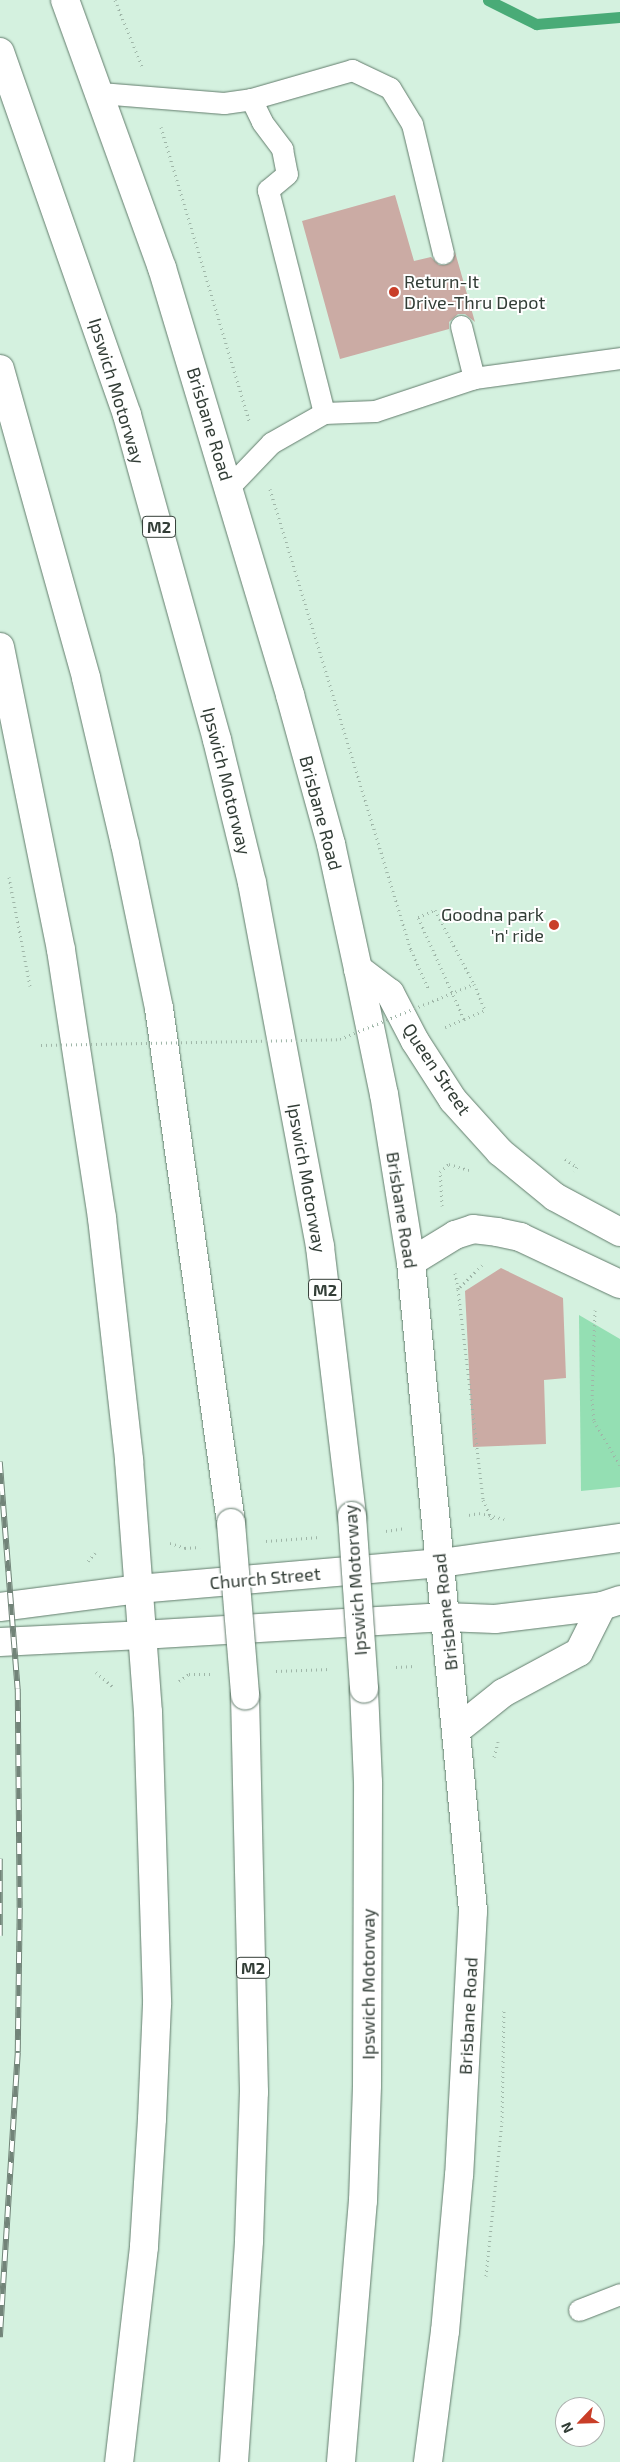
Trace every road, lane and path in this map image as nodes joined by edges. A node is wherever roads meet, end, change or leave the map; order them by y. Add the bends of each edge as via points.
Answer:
1 (65, 0) edge
2 (114, 0) edge
3 (0, 52) edge
4 (100, 93) junction
5 (152, 96) junction
6 (251, 99) junction
7 (443, 253) dead end
8 (461, 326) dead end
9 (620, 358) edge
10 (0, 369) edge
11 (474, 378) junction
12 (324, 413) junction
13 (259, 455) junction
14 (229, 487) junction
15 (0, 647) edge
16 (9, 874) dead end
17 (358, 969) junction
18 (474, 984) junction
19 (30, 988) dead end
20 (438, 1010) dead end
21 (442, 1018) dead end
22 (464, 1019) junction
23 (445, 1027) junction
24 (450, 1034) dead end
25 (39, 1035) dead end
26 (562, 1157) dead end
27 (555, 1197) junction
28 (620, 1232) edge
29 (411, 1262) junction
30 (489, 1265) dead end
31 (620, 1284) edge
32 (586, 1306) dead end
33 (620, 1465) edge
34 (492, 1515) dead end
35 (620, 1538) edge
36 (441, 1563) junction
37 (138, 1589) junction
38 (611, 1603) edge
39 (0, 1607) edge
40 (445, 1617) junction
41 (141, 1636) junction
42 (0, 1642) edge
43 (458, 1729) junction
44 (620, 2294) edge
45 (579, 2310) dead end
46 (119, 2462) edge
47 (234, 2462) edge
48 (341, 2462) edge
49 (428, 2462) edge

1 - 4 main road, Brisbane Road
2 - 5 path
3 - 48 main road, Ipswich Motorway / M2, bridge via 126,415 222,759 252,883 320,1247 352,1516 368,1782 367,2085 363,2200
4 - 5 lane
4 - 14 main road, Brisbane Road via 162,268
5 - 6 lane via 224,103
5 - 13 path
6 - 7 lane via 352,70 390,88 412,124
6 - 12 lane via 262,122 282,149 287,174 268,190
8 - 11 lane
9 - 11 lane
10 - 47 main road, M2, bridge via 86,678 159,1008 231,1523 245,1696 254,2092 249,2241
11 - 12 lane via 375,411
12 - 13 lane via 271,443
13 - 14 lane
13 - 20 path via 412,950
14 - 17 main road, Brisbane Road via 330,844
15 - 37 main road via 61,950 102,1218 128,1451
16 - 19 path
17 - 27 main road, Queen Street via 390,993 419,1048 465,1114 500,1152
17 - 29 main road, Brisbane Road via 384,1094
18 - 22 path, bridge via 485,1010
18 - 22 path via 435,910 418,917
18 - 25 path, bridge via 340,1039 41,1045
21 - 23 path
22 - 23 path
23 - 24 path
26 - 27 path via 577,1167
27 - 28 main road, Queen Street
29 - 31 main road via 455,1235 473,1230 497,1232 520,1237
29 - 36 main road, Brisbane Road
30 - 34 path via 481,1265 458,1289 483,1500
32 - 33 path via 595,1311 594,1421
35 - 36 main road, Church Street
36 - 37 main road, Church Street
36 - 40 main road, Brisbane Road
37 - 39 main road, Church Street
37 - 41 main road
38 - 40 main road via 495,1619
38 - 43 main road via 579,1652 503,1693
40 - 41 main road
40 - 43 main road, Brisbane Road
41 - 42 main road
41 - 46 main road via 154,1849 157,2004 144,2246
43 - 49 main road, Brisbane Road via 473,1911 459,2175 445,2331
44 - 45 lane

